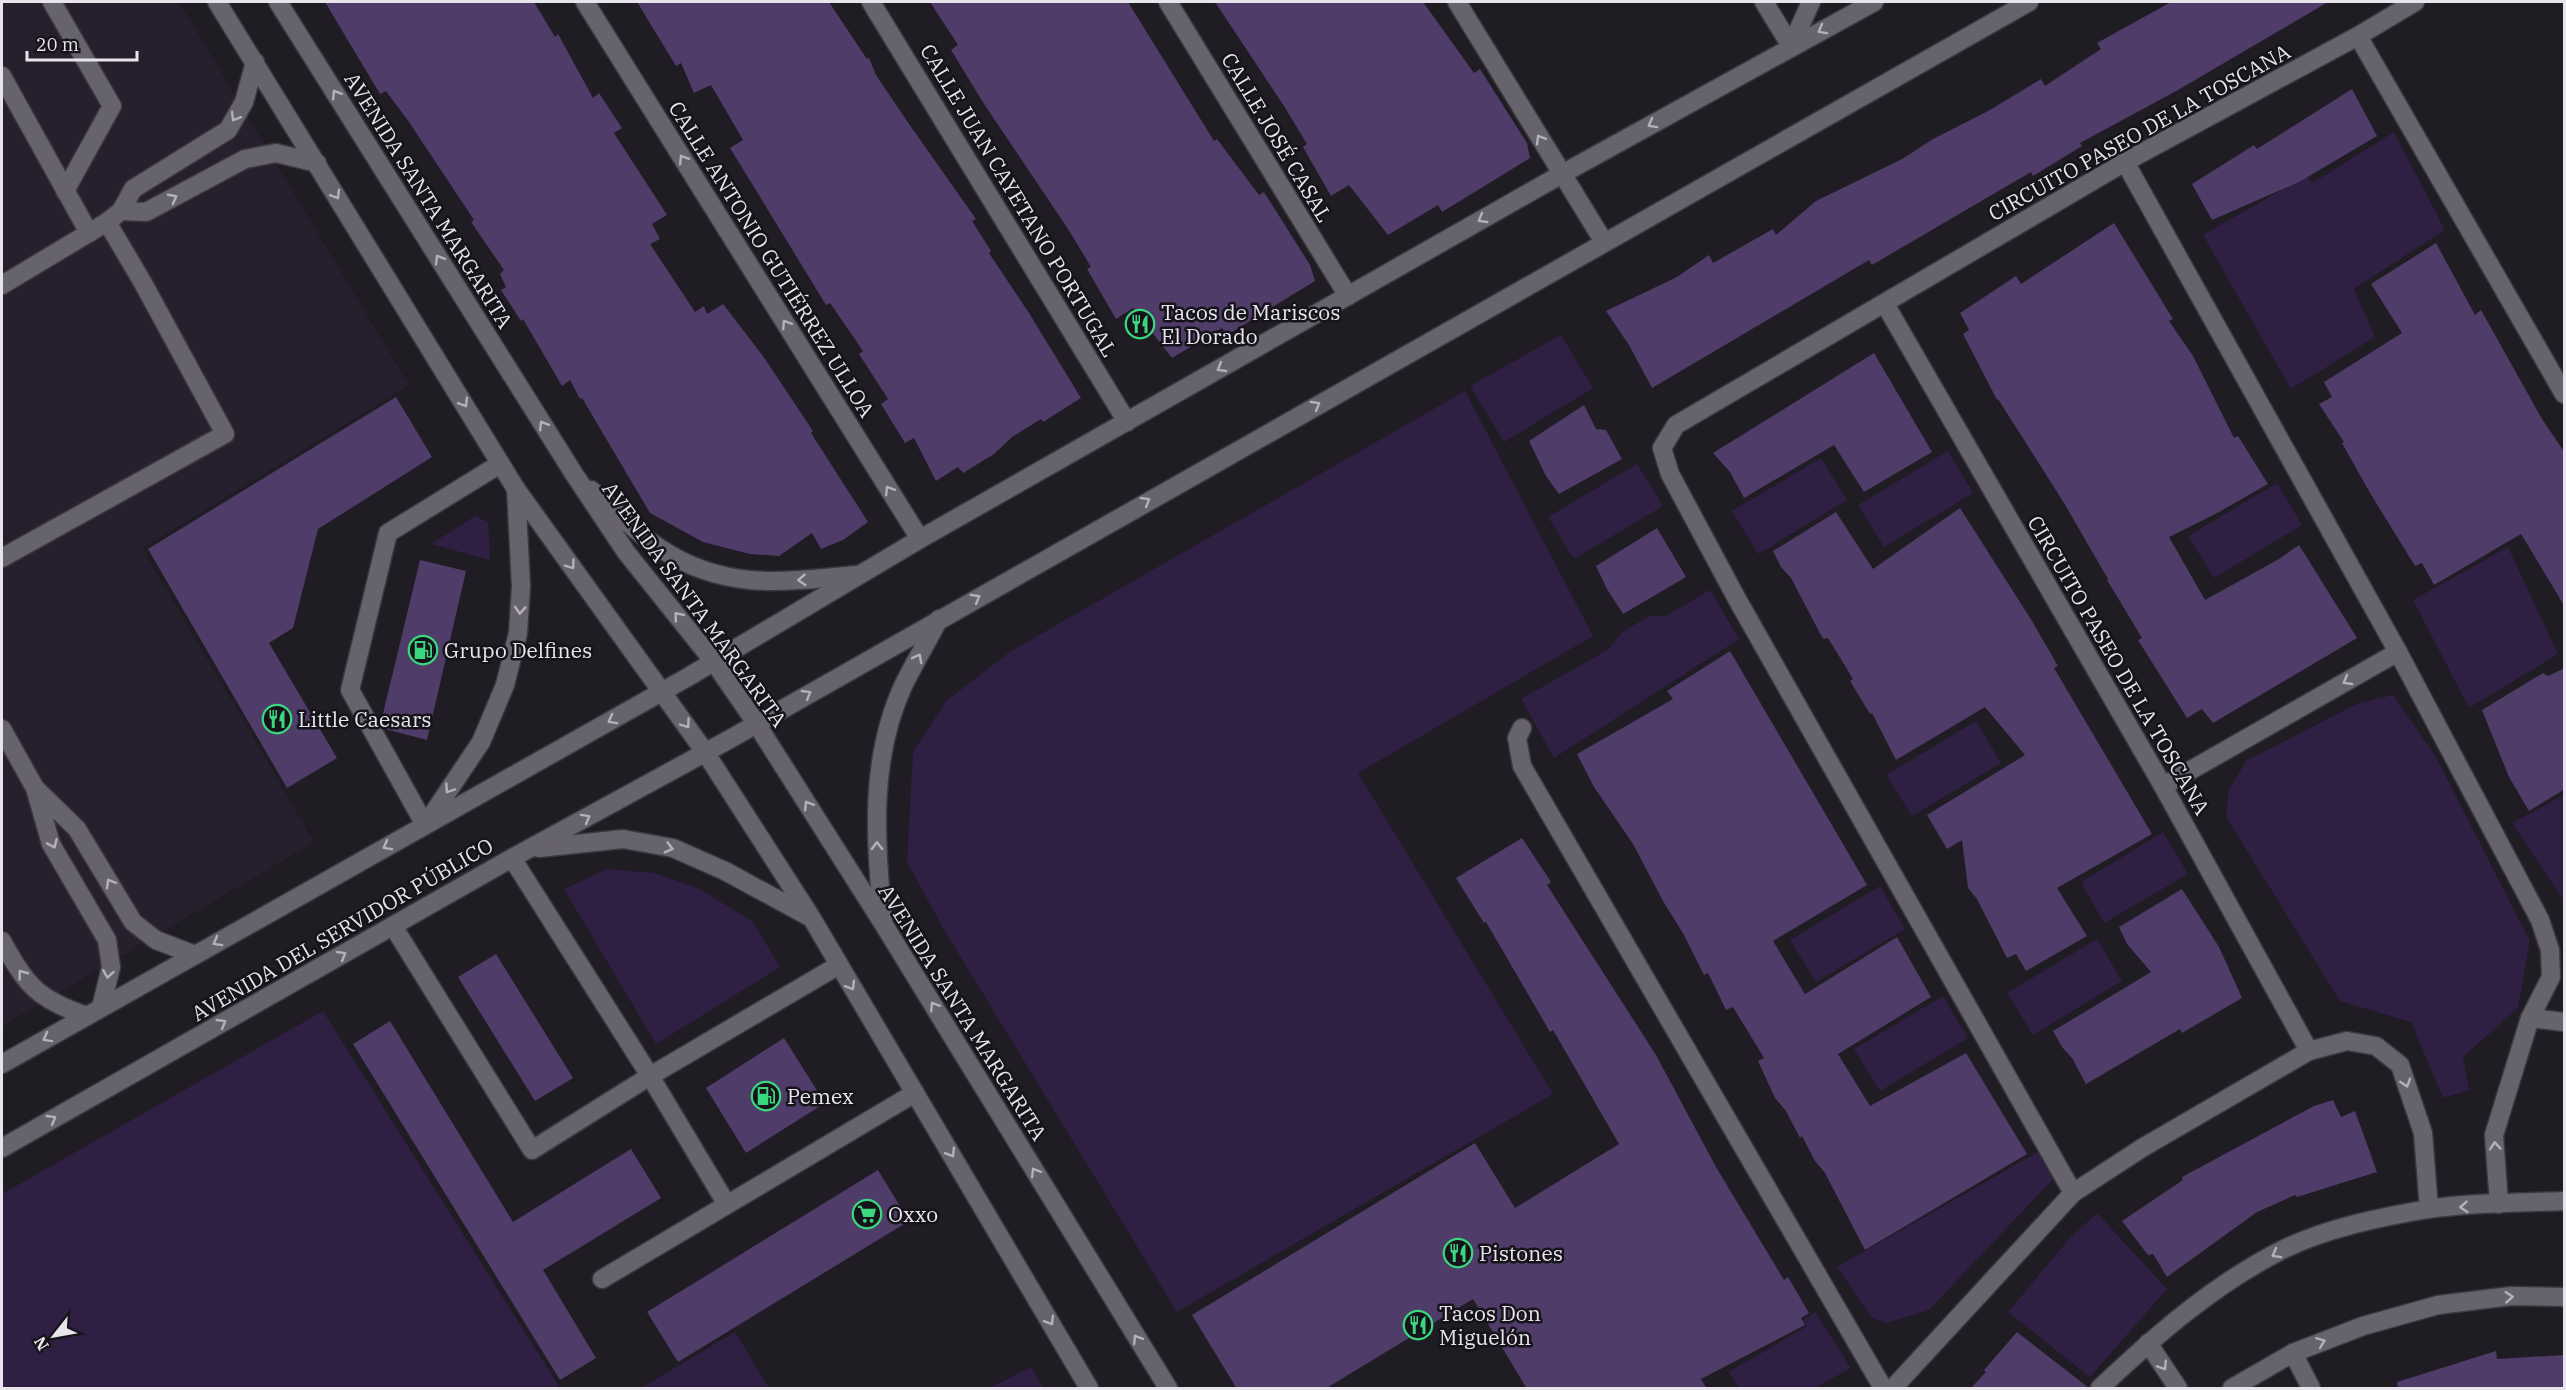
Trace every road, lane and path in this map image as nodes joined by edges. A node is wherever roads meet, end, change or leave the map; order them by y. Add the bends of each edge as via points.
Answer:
1 (51, 2) edge
2 (218, 2) edge
3 (278, 2) edge
4 (585, 2) edge
5 (872, 2) edge
6 (1168, 2) edge
7 (1457, 2) edge
8 (1764, 2) edge
9 (1811, 2) edge
10 (1874, 2) edge
11 (2029, 2) edge
12 (2415, 2) edge
13 (2358, 36) junction
14 (1791, 46) junction
15 (255, 62) junction
16 (2, 76) edge
17 (2126, 162) junction
18 (317, 164) junction
19 (1562, 174) junction
20 (65, 191) junction
21 (114, 217) junction
22 (88, 233) junction
23 (1604, 242) junction
24 (2, 285) edge
25 (1348, 296) junction
26 (1885, 304) junction
27 (2565, 393) edge
28 (1127, 422) junction
29 (500, 464) junction
30 (573, 474) junction
31 (516, 489) junction
32 (920, 539) junction
33 (2, 558) edge
34 (861, 575) junction
35 (939, 619) junction
36 (2398, 652) junction
37 (714, 662) junction
38 (663, 691) junction
39 (756, 723) junction
40 (1522, 728) dead end
41 (2, 729) edge
42 (705, 752) junction
43 (2163, 786) junction
44 (35, 788) junction
45 (425, 825) junction
46 (520, 854) junction
47 (811, 917) junction
48 (884, 925) junction
49 (393, 926) junction
50 (2, 941) edge
51 (195, 955) junction
52 (839, 965) junction
53 (94, 1012) junction
54 (2530, 1018) junction
55 (2565, 1022) edge
56 (2309, 1051) junction
57 (2, 1064) edge
58 (650, 1076) junction
59 (915, 1093) junction
60 (2, 1148) edge
61 (2073, 1193) junction
62 (2565, 1201) edge
63 (726, 1203) junction
64 (2499, 1204) junction
65 (2429, 1209) junction
66 (602, 1279) dead end
67 (2565, 1297) edge
68 (2148, 1343) junction
69 (2293, 1353) junction
70 (2109, 1386) edge
71 (1089, 1389) edge
72 (1168, 1389) edge
73 (1883, 1389) edge
74 (1893, 1389) edge
75 (2178, 1389) edge
76 (2232, 1389) edge
77 (2312, 1389) edge

1 - 20 street via 111,106
2 - 15 street
30 -> 3 street, AVENIDA SANTA MARGARITA
32 -> 4 street, CALLE ANTONIO GUTIÉRREZ ULLOA
5 - 28 street, CALLE JUAN CAYETANO PORTUGAL
6 - 25 street, CALLE JOSÉ CASAL
19 -> 7 street
8 - 14 street
9 - 14 street
10 -> 14 street
11 - 23 street, AVENIDA DEL SERVIDOR PÚBLICO
12 - 13 street, CIRCUITO PASEO DE LA TOSCANA
13 - 17 street, CIRCUITO PASEO DE LA TOSCANA
13 - 27 street
14 -> 19 street
15 - 18 street
15 -> 21 street via 244,102 228,130 133,189
16 - 20 street
17 - 26 street, CIRCUITO PASEO DE LA TOSCANA
17 - 36 street
21 -> 18 street via 146,212 245,159 276,153
18 -> 29 street
19 - 23 street
19 -> 25 street
20 - 22 street
21 - 22 street
21 - 33 street via 143,283 225,434
22 - 24 street
35 -> 23 street, AVENIDA DEL SERVIDOR PÚBLICO
25 -> 28 street
26 - 43 street, CIRCUITO PASEO DE LA TOSCANA
26 - 61 street, CIRCUITO PASEO DE LA TOSCANA via 1676,425 1662,448 1670,474 1743,610
28 - 32 street
29 - 31 street
29 - 45 street via 388,533 350,690
34 -> 30 street via 755,582 708,573 661,549
37 -> 30 street, AVENIDA SANTA MARGARITA via 626,552
31 -> 38 street
31 -> 45 street via 522,586 518,633 505,686 481,742
32 - 34 street
34 - 37 street
39 -> 35 street, AVENIDA DEL SERVIDOR PÚBLICO
48 -> 35 street via 876,841 877,791 887,735 903,686
36 -> 43 street
36 - 54 street via 2541,921 2550,950 2551,977
37 - 38 street
37 - 39 street, AVENIDA SANTA MARGARITA
38 -> 42 street
38 -> 45 street
39 - 42 street, AVENIDA DEL SERVIDOR PÚBLICO
48 -> 39 street, AVENIDA SANTA MARGARITA
40 - 73 street via 1517,738 1522,766
41 - 44 street
46 -> 42 street, AVENIDA DEL SERVIDOR PÚBLICO
42 - 47 street
43 - 56 street, CIRCUITO PASEO DE LA TOSCANA
51 -> 44 street via 156,940 133,922 77,829
44 -> 53 street via 51,844 107,940 111,967
45 -> 51 street
46 -> 47 street via 623,839 673,848
46 - 49 street, AVENIDA DEL SERVIDOR PÚBLICO
46 - 58 street
47 - 52 street
72 -> 48 street, AVENIDA SANTA MARGARITA
49 - 58 street via 532,1150
60 -> 49 street, AVENIDA DEL SERVIDOR PÚBLICO
53 -> 50 street via 59,1007 38,994 20,973
51 - 53 street
52 - 58 street
52 -> 59 street
53 -> 57 street
54 - 55 street
64 -> 54 street via 2494,1135
56 - 61 street
56 -> 65 street via 2347,1041 2367,1044 2376,1046 2400,1065 2422,1133
58 - 63 street
59 - 63 street
59 -> 71 street
61 - 74 street
62 - 64 street
63 - 66 street
64 -> 65 street
65 -> 68 street via 2343,1228 2286,1248 2230,1280
69 -> 67 street via 2363,1326 2438,1305 2511,1296
68 - 70 street
68 -> 75 street
69 - 76 street
69 - 77 street

